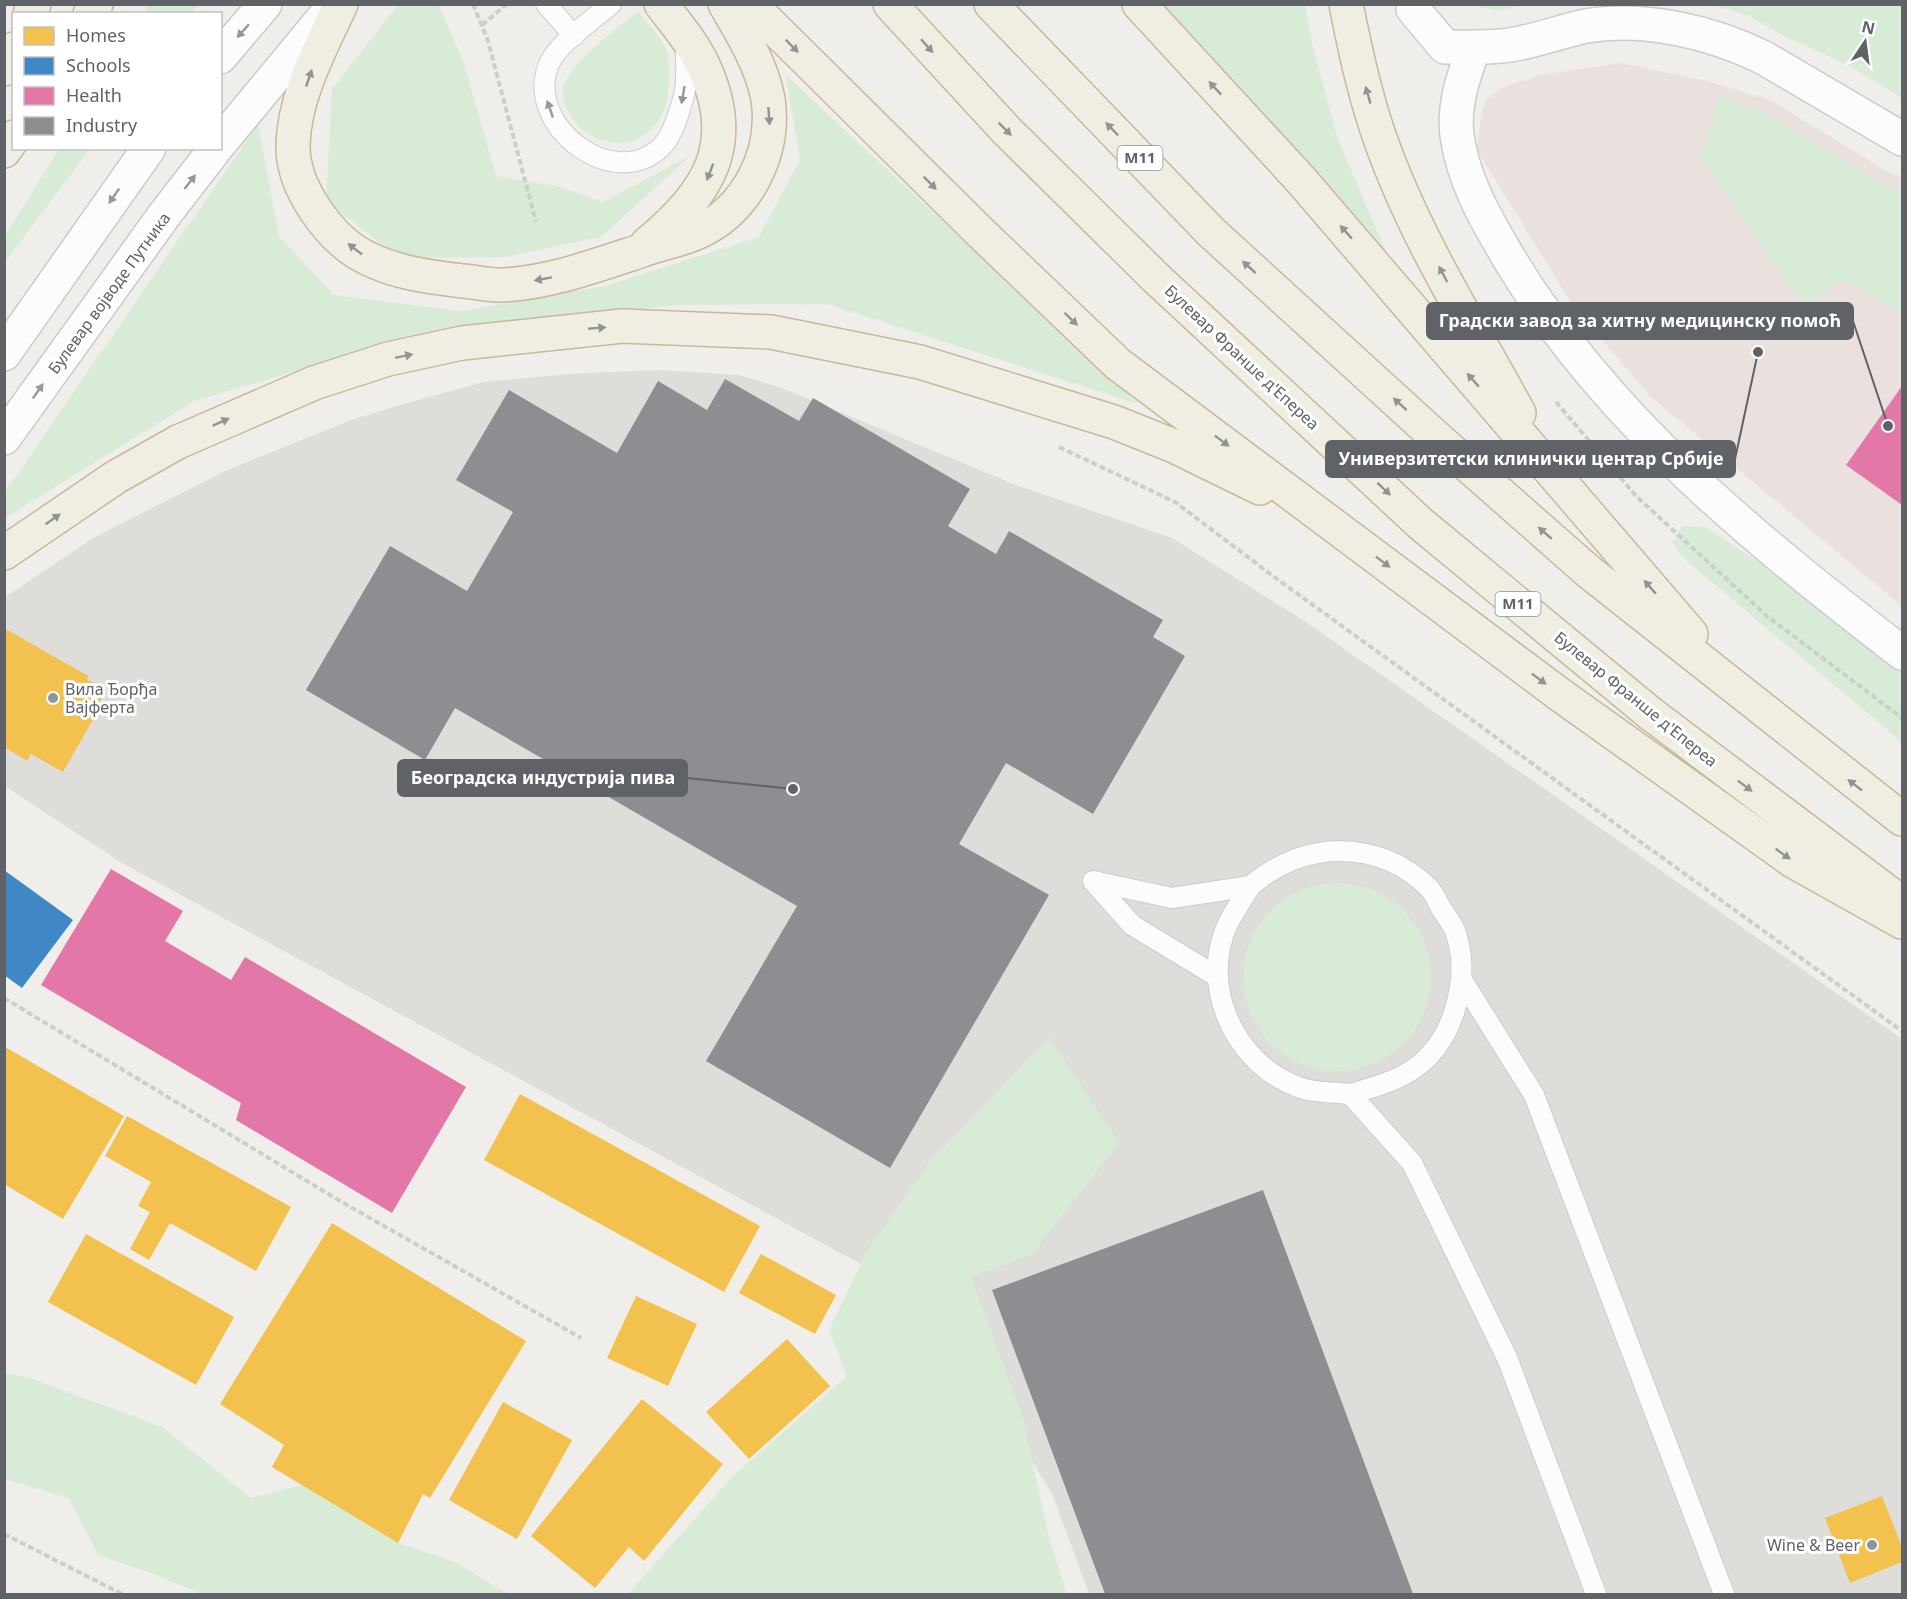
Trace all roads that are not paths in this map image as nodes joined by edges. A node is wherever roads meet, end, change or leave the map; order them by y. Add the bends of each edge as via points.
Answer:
1 (265, 4) edge
2 (335, 4) edge
3 (341, 4) edge
4 (546, 4) edge
5 (611, 4) edge
6 (661, 4) edge
7 (725, 4) edge
8 (750, 4) edge
9 (890, 4) edge
10 (991, 4) edge
11 (1139, 4) edge
12 (1346, 4) edge
13 (1413, 4) edge
14 (574, 36) junction
15 (686, 37) junction
16 (1474, 47) junction
17 (12, 53) edge
18 (222, 55) edge
19 (4, 69) edge
20 (1902, 139) edge
21 (222, 141) edge
22 (148, 150) edge
23 (214, 150) edge
24 (639, 251) junction
25 (4, 354) edge
26 (4, 438) edge
27 (1552, 472) junction
28 (1336, 526) junction
29 (4, 553) edge
30 (1902, 653) edge
31 (1742, 695) junction
32 (1902, 819) edge
33 (1251, 886) junction
34 (1902, 904) edge
35 (1902, 922) edge
36 (1216, 976) junction
37 (1462, 980) junction
38 (1350, 1094) junction
39 (1596, 1594) edge
40 (1724, 1594) edge

1 -> 18 street
2 - 21 street
24 -> 3 highway via 602,266 502,285 406,272 366,258 337,235 312,208 300,181 293,147 298,109
4 - 14 lane
5 - 14 lane
6 - 15 highway
7 -> 24 highway via 767,98 770,129 764,152 747,193 724,216 696,233
8 -> 28 highway via 1118,364
9 -> 34 highway, Булевар Франше д'Епереа / M11 via 1006,131 1156,278 1420,524 1651,714
31 -> 10 highway, M11 via 1580,564 1219,239
27 -> 11 highway via 1301,180
27 -> 12 highway via 1422,235 1381,142
13 - 16 street via 1413,9 1446,47
15 -> 14 lane via 684,97 670,135 662,146 634,161 597,157 574,144 557,127 545,93 545,79 560,48
15 -> 24 highway via 703,64 715,98 719,129 716,155 709,178 692,202
16 - 20 street via 1502,46 1587,26 1630,23 1703,35 1764,58
16 - 30 street via 1460,86 1457,134 1470,187 1548,319 1622,410 1676,463 1760,540
17 - 19 highway
22 -> 25 street
26 -> 23 street, Булевар војводе Путника
31 -> 27 highway
29 -> 28 highway via 116,477 178,442 314,383 388,359 462,343 622,326 771,332 920,362 1038,397 1174,446
28 -> 35 highway via 1559,694 1793,861
32 -> 31 highway, M11
33 - 36 lane via 1225,927
33 - 36 lane via 1172,898 1093,881 1132,925
33 - 37 lane via 1292,858 1341,849 1389,860 1430,889 1455,931
36 - 38 lane via 1228,1024 1258,1064 1301,1089
37 - 38 lane via 1451,1022 1427,1058 1392,1083
37 - 40 lane via 1534,1095
38 - 39 lane via 1418,1174 1508,1360

